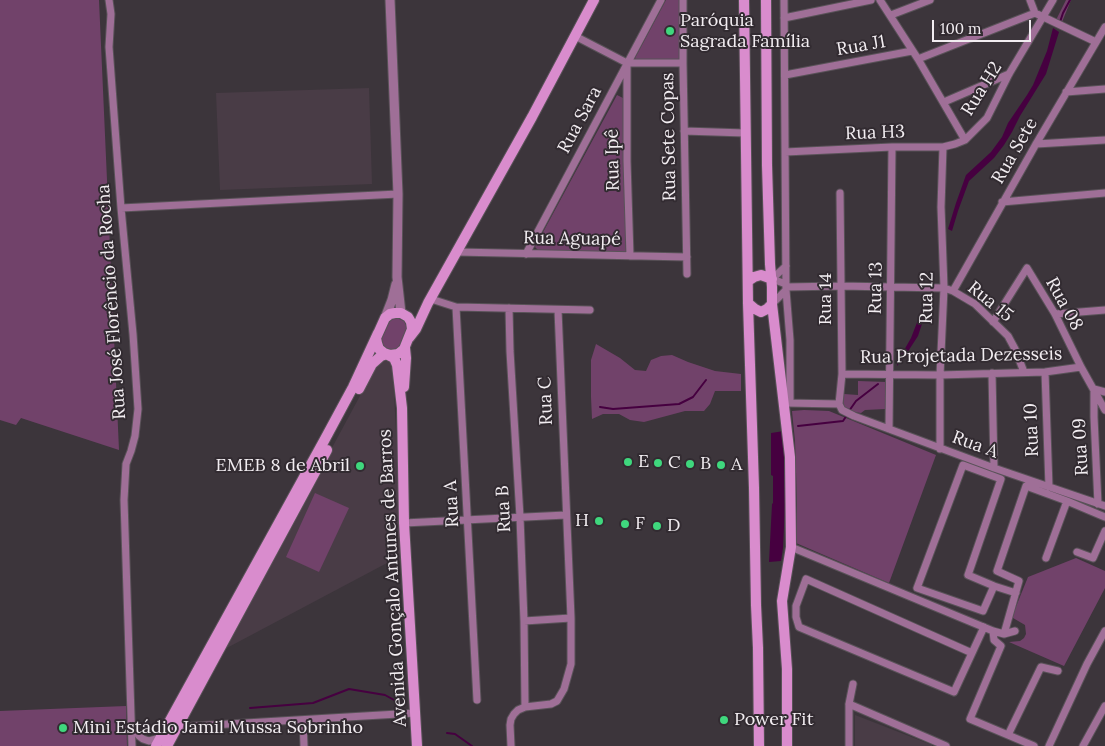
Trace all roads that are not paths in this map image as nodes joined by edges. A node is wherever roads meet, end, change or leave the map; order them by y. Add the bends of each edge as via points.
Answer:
1 (109, 0) edge
2 (390, 0) edge
3 (594, 0) edge
4 (661, 0) edge
5 (683, 0) edge
6 (744, 0) edge
7 (766, 0) edge
8 (784, 0) edge
9 (871, 0) edge
10 (880, 0) edge
11 (930, 0) edge
12 (1030, 0) edge
13 (1053, 0) edge
14 (1035, 13) junction
15 (891, 15) junction
16 (1044, 17) junction
17 (784, 18) junction
18 (1105, 27) edge
19 (575, 36) junction
20 (1096, 42) junction
21 (912, 51) junction
22 (918, 59) junction
23 (627, 63) junction
24 (683, 63) junction
25 (1010, 74) junction
26 (785, 75) junction
27 (1105, 89) edge
28 (1066, 92) junction
29 (944, 102) junction
30 (684, 131) junction
31 (745, 132) junction
32 (965, 140) junction
33 (1105, 140) edge
34 (1036, 144) junction
35 (892, 147) junction
36 (943, 147) junction
37 (785, 152) junction
38 (840, 193) dead end
39 (1105, 193) edge
40 (398, 194) junction
41 (1002, 202) junction
42 (121, 208) junction
43 (457, 252) junction
44 (526, 254) junction
45 (630, 256) junction
46 (686, 257) junction
47 (786, 266) junction
48 (687, 274) dead end
49 (398, 277) junction
50 (772, 279) junction
51 (748, 281) junction
52 (841, 286) junction
53 (786, 287) junction
54 (891, 287) junction
55 (944, 288) junction
56 (953, 291) junction
57 (430, 301) junction
58 (748, 303) junction
59 (772, 304) junction
60 (456, 307) junction
61 (509, 308) junction
62 (558, 310) junction
63 (590, 310) dead end
64 (1105, 310) edge
65 (1055, 314) junction
66 (405, 315) junction
67 (385, 318) junction
68 (993, 322) junction
69 (378, 333) junction
70 (407, 343) junction
71 (388, 354) junction
72 (1081, 367) junction
73 (1024, 372) junction
74 (1045, 372) junction
75 (842, 374) junction
76 (992, 374) junction
77 (890, 375) junction
78 (940, 375) junction
79 (1094, 389) junction
80 (1105, 392) edge
81 (787, 403) junction
82 (840, 407) junction
83 (402, 408) junction
84 (1105, 410) edge
85 (889, 429) junction
86 (940, 449) junction
87 (994, 468) junction
88 (1049, 487) junction
89 (1067, 501) junction
90 (1102, 505) edge
91 (566, 515) junction
92 (520, 517) junction
93 (1105, 517) edge
94 (468, 520) junction
95 (404, 522) junction
96 (1105, 531) edge
97 (791, 547) junction
98 (1077, 552) dead end
99 (1046, 558) dead end
100 (994, 586) junction
101 (1016, 593) junction
102 (571, 618) junction
103 (524, 621) junction
104 (984, 627) junction
105 (993, 631) junction
106 (1016, 631) dead end
107 (1105, 631) edge
108 (1004, 634) junction
109 (972, 653) junction
110 (1058, 671) dead end
111 (853, 684) dead end
112 (477, 700) dead end
113 (849, 704) junction
114 (1105, 706) edge
115 (525, 707) junction
116 (415, 713) junction
117 (303, 720) junction
118 (131, 721) junction
119 (178, 727) junction
120 (1008, 735) junction
121 (161, 743) edge
122 (935, 744) edge
123 (132, 746) edge
124 (304, 746) edge
125 (417, 746) edge
126 (511, 746) edge
127 (759, 746) edge
128 (787, 746) edge
129 (849, 746) edge
130 (946, 746) edge
131 (1034, 746) edge
132 (1049, 746) edge
133 (1083, 746) edge

1 - 42 street, Rua José Florêncio da Rocha via 109,48
2 - 40 street
3 - 19 main road
4 - 23 street, Rua Sara
5 - 24 street, Rua Sete Copas
6 - 31 main road
7 - 50 main road via 767,165
8 - 17 street
9 - 17 street
10 - 15 street
11 - 15 street
12 - 14 street
13 - 16 street, Rua H2
14 - 16 street
14 - 22 street
15 - 21 street
16 - 20 street
16 - 25 street, Rua H2
17 - 26 street
18 - 20 street, Rua Sete
19 - 23 street
19 - 43 main road
20 - 28 street, Rua Sete
21 - 22 street
21 - 26 street, Rua J1
22 - 29 street
23 - 24 street
23 - 44 street, Rua Sara
23 - 45 street, Rua Ipê
24 - 30 street, Rua Sete Copas
25 - 29 street
25 - 32 street, Rua H2 via 986,118
26 - 37 street
27 - 28 street
28 - 34 street, Rua Sete
29 - 32 street
30 - 31 street
30 - 46 street, Rua Sete Copas
31 - 51 main road
32 - 36 street, Rua H3
33 - 34 street
34 - 41 street, Rua Sete
35 - 36 street, Rua H3
35 - 37 street, Rua H3
35 - 54 street, Rua 13
36 - 55 street, Rua 12
37 - 47 street
38 - 52 street, Rua 14
39 - 41 street
40 - 42 street
40 - 49 street
41 - 56 street, Rua Sete
42 - 118 street, Rua José Florêncio da Rocha via 138,408 135,436 126,464 124,500
43 - 44 street, Rua Aguapé
43 - 57 main road
44 - 45 street, Rua Aguapé
45 - 46 street, Rua Aguapé
46 - 48 street, Rua Sete Copas
47 - 50 street
47 - 53 street
49 - 66 street
49 - 67 street
50 - 51 main road via 761,274
50 - 53 street
50 - 59 main road
51 - 58 main road
52 - 53 street
52 - 54 street
52 - 75 street, Rua 14
53 - 59 street
53 - 81 street via 790,340
54 - 55 street, Rua 15
54 - 77 street, Rua 13
55 - 56 street, Rua 15
55 - 78 street, Rua 12
56 - 68 street, Rua 15 via 974,304
57 - 60 street
57 - 66 main road via 419,313
57 - 70 main road
58 - 59 main road via 761,312
58 - 127 main road
59 - 81 main road
60 - 61 street
60 - 94 street, Rua A
61 - 62 street
61 - 92 street, Rua B
62 - 63 street
62 - 91 street, Rua C
64 - 65 street
65 - 68 street, Rua 08 via 1027,268
65 - 72 street, Rua 08
66 - 67 main road via 393,313
66 - 70 main road via 412,326
67 - 69 main road
68 - 73 street, Rua 15 via 1008,336
69 - 71 main road via 377,344
69 - 121 main road via 353,387
70 - 71 main road via 398,354
70 - 83 main road, Avenida Gonçalo Antunes de Barros
71 - 83 main road, Avenida Gonçalo Antunes de Barros via 397,365
71 - 119 main road via 378,358 368,371
72 - 74 street, Rua Projetada Dezesseis
72 - 79 street, Rua 08
73 - 74 street, Rua Projetada Dezesseis
73 - 76 street, Rua Projetada Dezesseis
74 - 88 street, Rua 10
75 - 77 street, Rua Projetada Dezesseis
75 - 82 street, Rua 14
76 - 78 street, Rua Projetada Dezesseis
76 - 87 street
77 - 78 street, Rua Projetada Dezesseis
77 - 85 street, Rua 13
78 - 86 street, Rua 12
79 - 80 street
79 - 84 street, Rua 08
79 - 90 street, Rua 09
81 - 82 street
81 - 97 main road
82 - 85 street, Rua A
83 - 95 main road, Avenida Gonçalo Antunes de Barros
85 - 86 street, Rua A
86 - 87 street, Rua A
87 - 88 street, Rua A
88 - 90 street, Rua A
89 - 93 street
89 - 99 street
89 - 101 street via 1026,486 997,571 1019,581
91 - 92 street
91 - 102 street, Rua C
92 - 94 street
92 - 103 street, Rua B
94 - 95 street
94 - 112 street, Rua A
95 - 116 main road, Avenida Gonçalo Antunes de Barros
96 - 98 street via 1093,558
97 - 104 street
97 - 128 main road via 782,601 787,669
100 - 100 street via 968,575 1001,479 963,465 917,588 983,611
100 - 101 street
101 - 108 street
102 - 103 street
102 - 115 street, Rua C via 571,664 558,701
103 - 115 street, Rua B
104 - 105 street
104 - 109 street
105 - 108 street
105 - 120 street via 994,640 1002,646 970,719
106 - 108 street
107 - 132 street
109 - 109 street via 954,692 798,627 796,606 806,579
110 - 120 street via 1041,666
111 - 113 street
113 - 122 street
113 - 129 street
114 - 133 street
115 - 126 street via 511,719
116 - 117 street
116 - 125 main road, Avenida Gonçalo Antunes de Barros
117 - 119 street
117 - 124 street
118 - 121 street via 143,739
118 - 123 street, Rua José Florêncio da Rocha
119 - 121 main road
120 - 131 street
122 - 130 street

